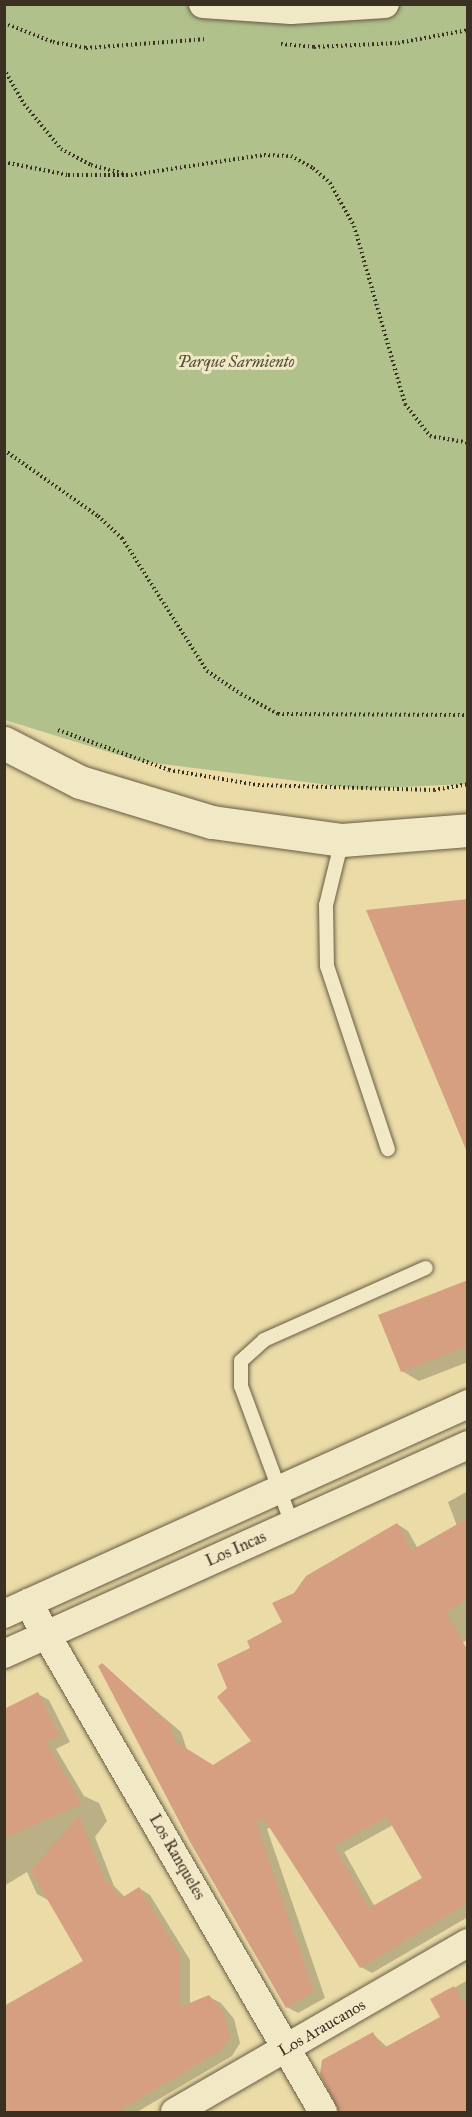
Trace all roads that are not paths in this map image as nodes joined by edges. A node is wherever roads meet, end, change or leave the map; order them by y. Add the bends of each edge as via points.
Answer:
1 (203, 4) edge
2 (385, 4) edge
3 (10, 750) edge
4 (468, 830) edge
5 (342, 840) junction
6 (388, 1149) dead end
7 (426, 1268) dead end
8 (468, 1404) edge
9 (468, 1444) edge
10 (278, 1490) junction
11 (292, 1524) junction
12 (16, 1609) edge
13 (49, 1634) junction
14 (4, 1654) edge
15 (468, 1943) edge
16 (287, 2049) junction
17 (175, 2112) edge
18 (323, 2112) edge

1 - 2 street via 291,10
3 - 5 main road via 134,802 212,822
4 - 5 main road
5 - 6 lane via 326,905 327,966
7 - 10 lane via 264,1340 242,1360 241,1386
8 - 10 street
9 - 11 street, Los Incas
10 - 11 lane
10 - 12 street
11 - 13 street, Los Incas
12 - 13 street, Los Ranqueles
13 - 14 street, Los Incas
13 - 16 street, Los Ranqueles
15 - 16 street, Los Araucanos
16 - 17 street, Los Araucanos
16 - 18 street, Los Ranqueles

